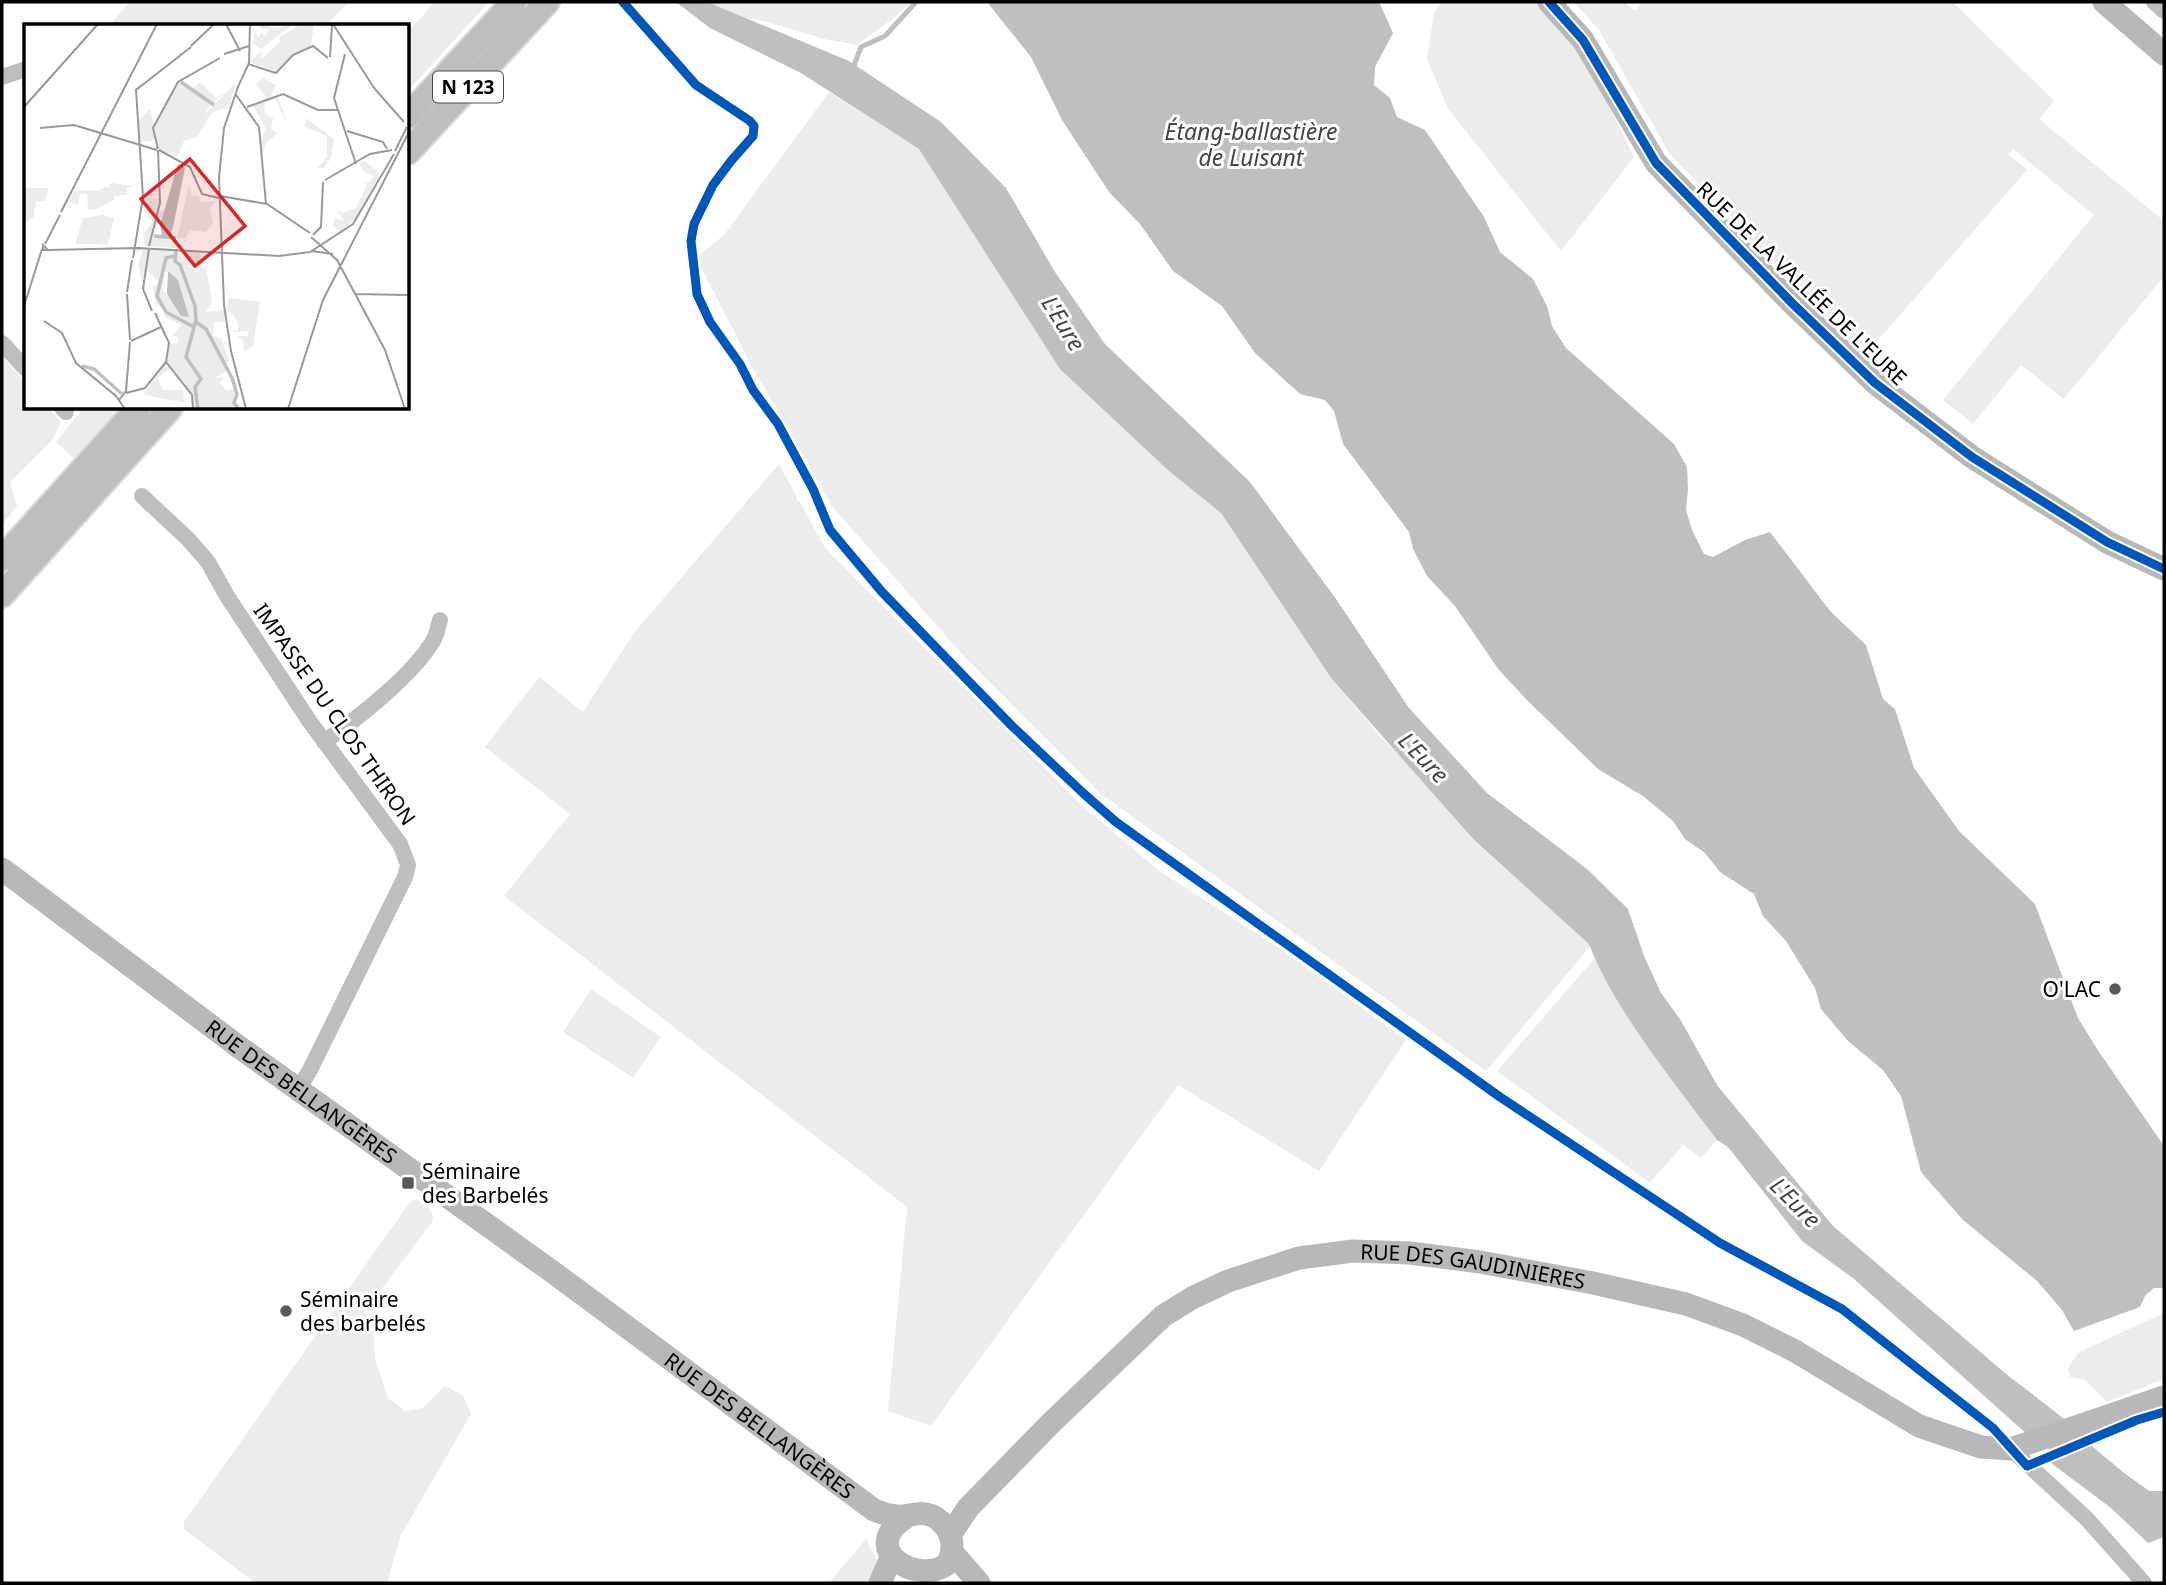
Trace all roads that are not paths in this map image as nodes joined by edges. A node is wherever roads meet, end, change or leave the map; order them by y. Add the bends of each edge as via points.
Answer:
1 (547, 2) edge
2 (1549, 2) edge
3 (2104, 2) edge
4 (2154, 2) edge
5 (512, 4) edge
6 (2164, 11) edge
7 (2164, 54) edge
8 (24, 70) edge
9 (2, 77) edge
10 (410, 114) edge
11 (410, 150) edge
12 (2, 343) edge
13 (24, 367) edge
14 (164, 410) edge
15 (139, 418) edge
16 (142, 496) dead end
17 (31, 545) junction
18 (2, 559) edge
19 (2164, 569) edge
20 (2, 595) edge
21 (440, 620) dead end
22 (324, 742) junction
23 (2, 869) edge
24 (298, 1090) junction
25 (2164, 1397) edge
26 (2021, 1447) junction
27 (968, 1508) junction
28 (874, 1510) junction
29 (933, 1516) junction
30 (905, 1517) junction
31 (951, 1543) junction
32 (889, 1549) junction
33 (935, 1575) junction
34 (902, 1580) edge
35 (880, 1583) edge
36 (974, 1583) edge
37 (979, 1583) edge
38 (2144, 1583) edge

1 - 11 main road, N 123
2 - 19 street, RUE DE LA VALLÉE DE L'EURE via 1583,40 1656,163 1875,383 1972,457 2106,542
3 - 7 street
4 - 6 street
5 - 10 main road, N 123
8 - 9 street
12 - 13 street
14 - 15 main road
15 - 17 main road
16 - 22 street, IMPASSE DU CLOS THIRON via 208,562
17 - 18 main road
17 - 20 main road
21 - 22 street via 434,639 412,666 362,715
22 - 24 street, IMPASSE DU CLOS THIRON via 400,844 408,865
23 - 24 street, RUE DES BELLANGÈRES
24 - 28 street, RUE DES BELLANGÈRES
25 - 26 street
26 - 27 street, RUE DES GAUDINIERES via 1981,1447 1919,1426 1795,1351 1686,1304 1480,1262 1353,1251 1299,1258 1228,1281 1163,1316
26 - 38 street
27 - 29 street
27 - 31 street, RUE DES GAUDINIERES
28 - 30 street
28 - 32 street
29 - 30 street
29 - 31 street
30 - 32 street via 897,1522
31 - 33 street via 943,1569
31 - 37 street
32 - 34 street
32 - 35 street
33 - 34 street
33 - 36 street

